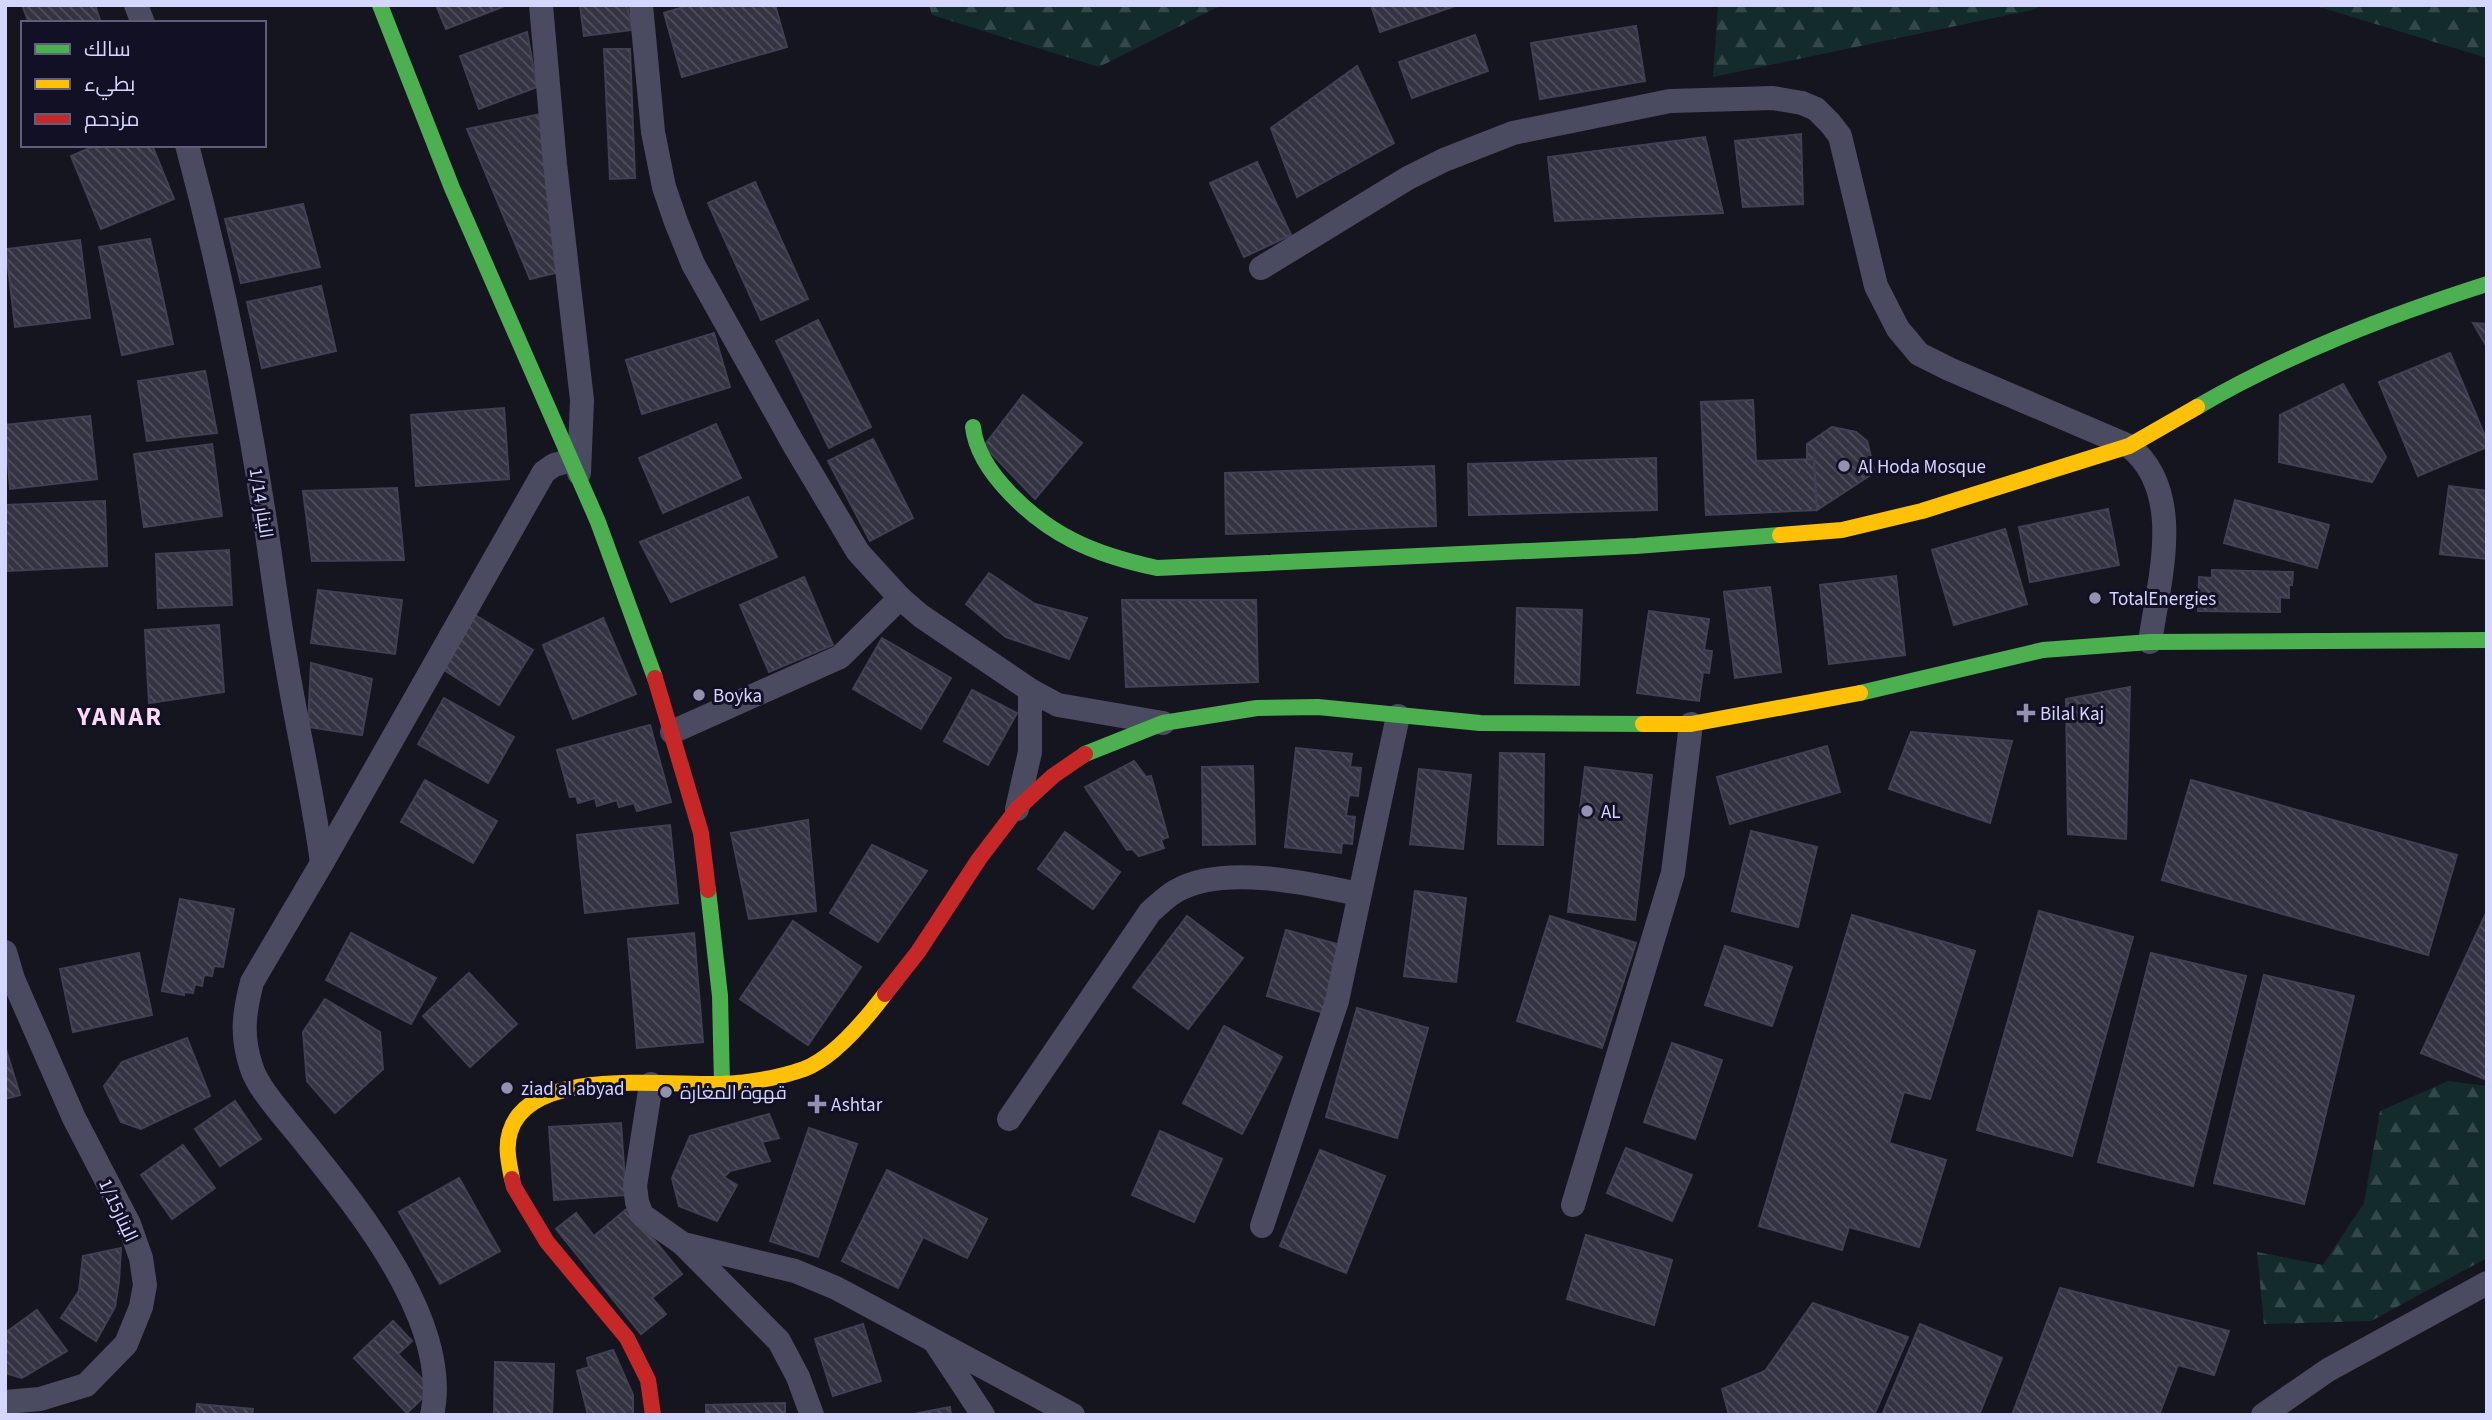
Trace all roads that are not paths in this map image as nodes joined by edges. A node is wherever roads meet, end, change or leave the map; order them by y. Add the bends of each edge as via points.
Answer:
1 (380, 5) edge
2 (541, 5) edge
3 (640, 5) edge
4 (187, 147) edge
5 (1261, 268) dead end
6 (2487, 284) edge
7 (973, 427) dead end
8 (2129, 446) junction
9 (575, 468) junction
10 (900, 597) junction
11 (2487, 640) edge
12 (2150, 642) junction
13 (1030, 690) junction
14 (1398, 716) junction
15 (1163, 723) junction
16 (1692, 724) junction
17 (672, 732) junction
18 (1017, 809) junction
19 (322, 863) junction
20 (1359, 894) junction
21 (5, 952) edge
22 (651, 1084) junction
23 (722, 1084) junction
24 (1009, 1119) dead end
25 (1573, 1205) dead end
26 (1262, 1226) dead end
27 (683, 1244) junction
28 (2487, 1283) edge
29 (934, 1340) junction
30 (5, 1402) edge
31 (432, 1415) edge
32 (653, 1415) edge
33 (812, 1415) edge
34 (982, 1415) edge
35 (1073, 1415) edge
36 (2263, 1415) edge

1 - 9 main road via 452,188
2 - 9 street via 582,400
3 - 10 street via 653,132 664,187 693,264 822,495 858,552
4 - 19 street, الينار 1/14 via 242,382
5 - 8 street via 1408,178 1513,133 1670,101 1773,98 1802,103 1830,122 1840,136 1876,286 1898,329 1919,354
6 - 8 main road via 2398,313 2312,350 2230,388
7 - 8 main road via 976,448 988,467 1039,518 1072,540 1157,568 1649,546 1842,530 1922,511
8 - 12 street via 2154,472 2164,511
9 - 17 main road
9 - 19 street via 554,464 544,472
10 - 13 street
10 - 17 street via 840,657
11 - 12 main road
12 - 16 main road via 2043,650 1860,693
13 - 15 street via 1058,705
13 - 18 street via 1030,752
14 - 15 main road via 1318,707 1257,708
14 - 16 main road via 1480,723
14 - 20 street
15 - 18 main road via 1088,752
16 - 25 street via 1673,873
17 - 23 main road via 701,833 720,996
18 - 23 main road via 918,952 836,1048 806,1068
19 - 31 street via 252,982 243,1029 251,1068 273,1103 350,1199 421,1318 433,1365
20 - 24 street via 1312,884 1224,876 1174,891 1150,912
20 - 26 street via 1337,1001
21 - 30 street, الينار1/15 via 74,1118 129,1224 145,1285 126,1344 86,1385 40,1399
22 - 23 main road
22 - 27 street via 635,1186 637,1202 642,1214
22 - 32 main road via 597,1083 547,1094 519,1114 510,1130 507,1154 514,1187 547,1242 627,1338 639,1359 648,1380
27 - 29 street via 794,1271
27 - 33 street via 779,1341
28 - 36 street via 2328,1370
29 - 34 street
29 - 35 street

